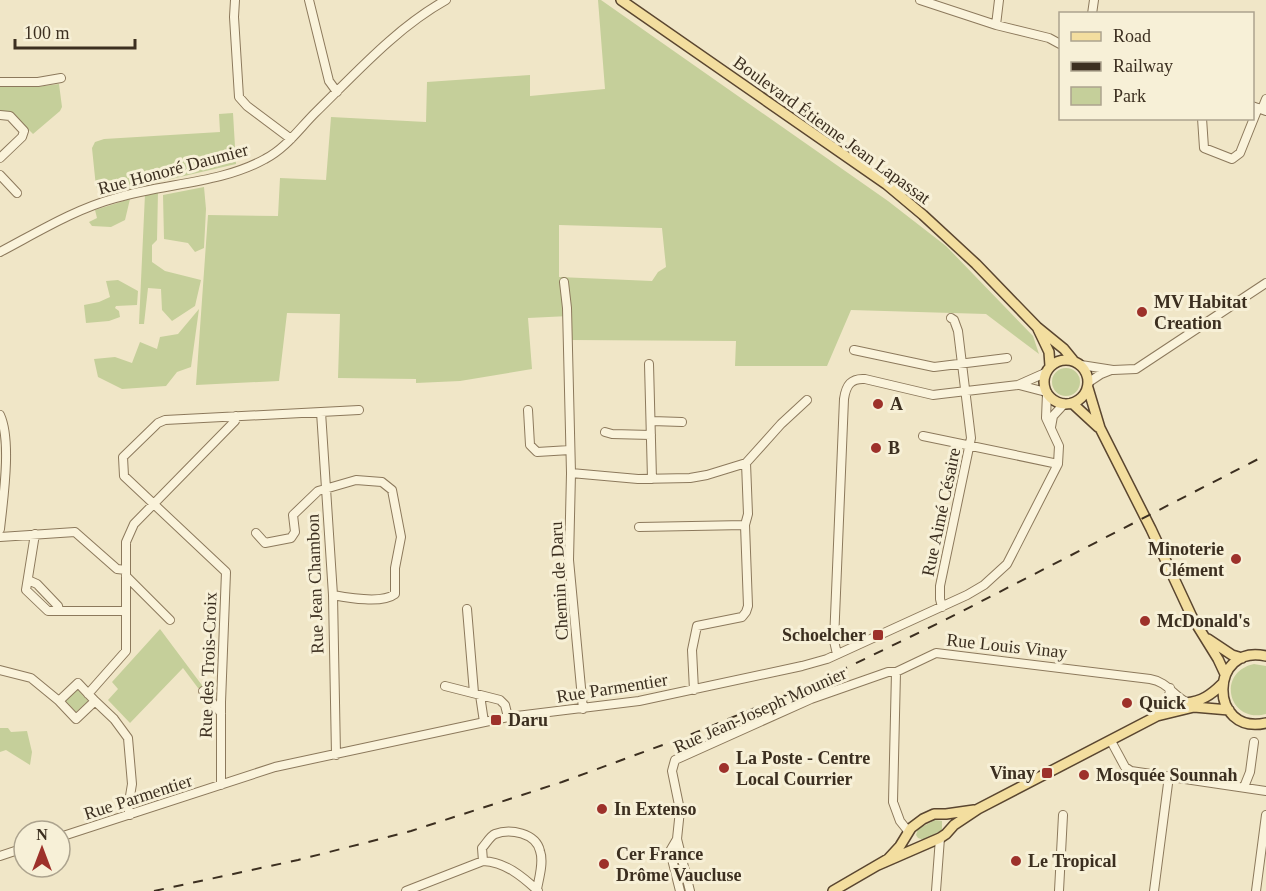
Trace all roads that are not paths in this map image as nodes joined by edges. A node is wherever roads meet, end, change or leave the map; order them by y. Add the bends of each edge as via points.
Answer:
1 (235, 0) edge
2 (309, 0) edge
3 (446, 0) edge
4 (621, 0) edge
5 (920, 0) edge
6 (999, 0) edge
7 (431, 4) edge
8 (996, 25) junction
9 (1059, 43) edge
10 (61, 78) dead end
11 (0, 82) edge
12 (337, 92) junction
13 (1266, 99) edge
14 (1260, 109) edge
15 (0, 115) edge
16 (1202, 120) edge
17 (291, 139) junction
18 (0, 158) edge
19 (0, 175) edge
20 (17, 193) dead end
21 (0, 252) edge
22 (564, 282) dead end
23 (1266, 283) edge
24 (951, 318) dead end
25 (1037, 327) junction
26 (854, 350) dead end
27 (1007, 358) dead end
28 (1077, 363) junction
29 (649, 364) dead end
30 (962, 364) junction
31 (1048, 370) junction
32 (1113, 370) junction
33 (1017, 385) junction
34 (1088, 385) junction
35 (965, 392) junction
36 (1047, 393) junction
37 (807, 400) dead end
38 (1068, 404) junction
39 (359, 410) dead end
40 (528, 410) dead end
41 (321, 412) junction
42 (0, 415) edge
43 (236, 416) junction
44 (652, 421) junction
45 (682, 422) dead end
46 (1051, 428) junction
47 (1100, 428) junction
48 (605, 432) dead end
49 (651, 435) junction
50 (923, 436) dead end
51 (970, 446) junction
52 (570, 450) junction
53 (746, 463) junction
54 (1059, 464) junction
55 (571, 473) junction
56 (652, 479) junction
57 (325, 489) junction
58 (153, 504) junction
59 (745, 525) junction
60 (639, 527) dead end
61 (0, 529) edge
62 (256, 533) dead end
63 (35, 534) junction
64 (0, 537) edge
65 (126, 573) junction
66 (333, 595) junction
67 (942, 607) junction
68 (466, 609) dead end
69 (126, 611) junction
70 (170, 620) dead end
71 (1204, 636) junction
72 (837, 654) junction
73 (1265, 655) edge
74 (1242, 658) junction
75 (0, 670) edge
76 (896, 672) junction
77 (1224, 679) junction
78 (445, 686) dead end
79 (1170, 688) junction
80 (694, 690) junction
81 (203, 691) dead end
82 (88, 694) junction
83 (477, 694) junction
84 (58, 701) junction
85 (95, 701) junction
86 (1188, 703) junction
87 (1163, 707) junction
88 (583, 709) junction
89 (1229, 710) junction
90 (220, 713) junction
91 (508, 717) junction
92 (484, 722) junction
93 (1264, 725) edge
94 (1111, 741) junction
95 (1254, 742) dead end
96 (1095, 746) junction
97 (336, 755) junction
98 (1169, 776) junction
99 (221, 785) junction
100 (1244, 787) junction
101 (1266, 791) edge
102 (978, 809) junction
103 (946, 814) junction
104 (130, 815) junction
105 (1063, 815) dead end
106 (1266, 815) edge
107 (952, 826) junction
108 (72, 833) edge
109 (907, 834) junction
110 (940, 837) junction
111 (677, 839) junction
112 (922, 845) junction
113 (938, 857) junction
114 (483, 861) junction
115 (878, 866) junction
116 (420, 888) edge
117 (537, 890) edge
118 (406, 891) edge
119 (680, 891) edge
120 (690, 891) edge
121 (833, 891) edge
122 (936, 891) edge
123 (1059, 891) edge
124 (1154, 891) edge
125 (1256, 891) edge

1 - 17 street via 239,97
2 - 12 street via 329,81
3 - 7 street, Rue Honoré Daumier
4 - 25 main road, Boulevard Étienne Jean Lapassat via 886,184 976,264
5 - 8 street
6 - 8 street
7 - 12 street, Rue Honoré Daumier
8 - 9 street
10 - 11 street
12 - 17 street, Rue Honoré Daumier
13 - 14 street
14 - 16 street via 1240,153 1232,159 1204,148
15 - 18 street via 10,116 24,131
17 - 21 street, Rue Honoré Daumier via 279,151 244,168 92,205
19 - 20 street
22 - 52 street, Chemin de Daru
23 - 32 street via 1137,369
24 - 30 street, Rue Aimé Césaire via 958,331
25 - 28 main road, Boulevard Étienne Jean Lapassat
25 - 31 main road, Boulevard Étienne Jean Lapassat via 1048,347
26 - 30 street via 934,367
27 - 30 street
28 - 31 main road via 1061,360
28 - 32 street
28 - 34 main road via 1085,370
29 - 44 street
30 - 35 street, Rue Aimé Césaire
31 - 33 street
31 - 36 main road via 1044,383
32 - 34 street
33 - 35 street
33 - 36 street
34 - 38 main road via 1079,400
34 - 47 main road
35 - 51 street, Rue Aimé Césaire
35 - 72 street via 933,395 859,379 847,386 834,641
36 - 38 main road
36 - 46 street via 1046,418
37 - 53 street
38 - 46 street via 1053,416
38 - 47 main road
39 - 41 street
40 - 52 street via 530,445 537,452
41 - 43 street
41 - 57 street, Rue Jean Chambon
42 - 61 street via 5,452
43 - 58 street
43 - 58 street, Rue des Trois-Croix via 165,420 123,457 124,476
44 - 45 street
44 - 49 street
46 - 54 street via 1059,446
47 - 71 main road
48 - 49 street
49 - 56 street
50 - 51 street
51 - 54 street
51 - 67 street, Rue Aimé Césaire via 940,586
52 - 55 street, Chemin de Daru
53 - 56 street via 690,478
53 - 59 street
54 - 67 street, Rue Parmentier via 1006,564 984,585
55 - 56 street
55 - 88 street, Chemin de Daru via 569,560
57 - 62 street via 293,515 295,532 291,538 265,543
57 - 66 street, Rue Jean Chambon
57 - 66 street via 356,480 382,482 392,490 400,537 395,594 388,599
58 - 65 street via 129,533
58 - 90 street, Rue des Trois-Croix via 226,572
59 - 60 street
59 - 80 street via 748,606 742,617 697,626 692,650
63 - 64 street
63 - 65 street via 75,532
63 - 69 street via 26,590 48,611
65 - 69 street
65 - 70 street
66 - 97 street, Rue Jean Chambon
67 - 72 street, Rue Parmentier
68 - 83 street
69 - 82 street via 126,651
71 - 74 main road
71 - 77 main road
72 - 80 street, Rue Parmentier via 809,665
73 - 74 main road
74 - 77 main road via 1229,668
75 - 84 street via 31,678
76 - 79 street, Rue Louis Vinay via 936,652 1150,679 1163,681
76 - 109 street via 893,802
76 - 111 street, Rue Jean-Joseph Mounier via 820,696 675,760 672,771 680,810
77 - 86 main road via 1209,696
77 - 89 main road via 1223,698
78 - 83 street
79 - 86 street, Rue Louis Vinay
79 - 87 street
80 - 88 street, Rue Parmentier
81 - 90 street
82 - 84 street via 78,683
82 - 85 street
83 - 91 street via 500,700
83 - 92 street
84 - 85 street via 76,719
85 - 104 street via 128,738
86 - 87 main road
87 - 96 main road
88 - 91 street, Rue Parmentier
89 - 93 main road via 1249,724
89 - 94 main road via 1194,707 1166,712
90 - 99 street, Rue des Trois-Croix
91 - 92 street, Rue Parmentier
92 - 97 street, Rue Parmentier
94 - 96 main road
94 - 98 street via 1131,771
95 - 100 street
96 - 102 main road
97 - 99 street, Rue Parmentier via 274,767
98 - 100 street
98 - 124 street
99 - 104 street, Rue Parmentier
100 - 101 street
102 - 103 main road
102 - 107 main road
103 - 107 main road
103 - 109 main road via 934,814 914,824
104 - 108 street, Rue Parmentier
105 - 123 street
106 - 125 street
107 - 110 main road
109 - 112 main road via 909,842
109 - 115 main road via 894,853
110 - 112 main road
110 - 113 street
111 - 119 street, Rue Jean-Joseph Mounier via 670,851
111 - 120 street, Rue Jean-Joseph Mounier
112 - 113 street via 936,851
112 - 115 main road
113 - 122 street
114 - 116 street
114 - 117 street via 515,872
114 - 117 street via 482,848 494,834 514,831 529,836 540,850
115 - 121 main road
116 - 118 street

